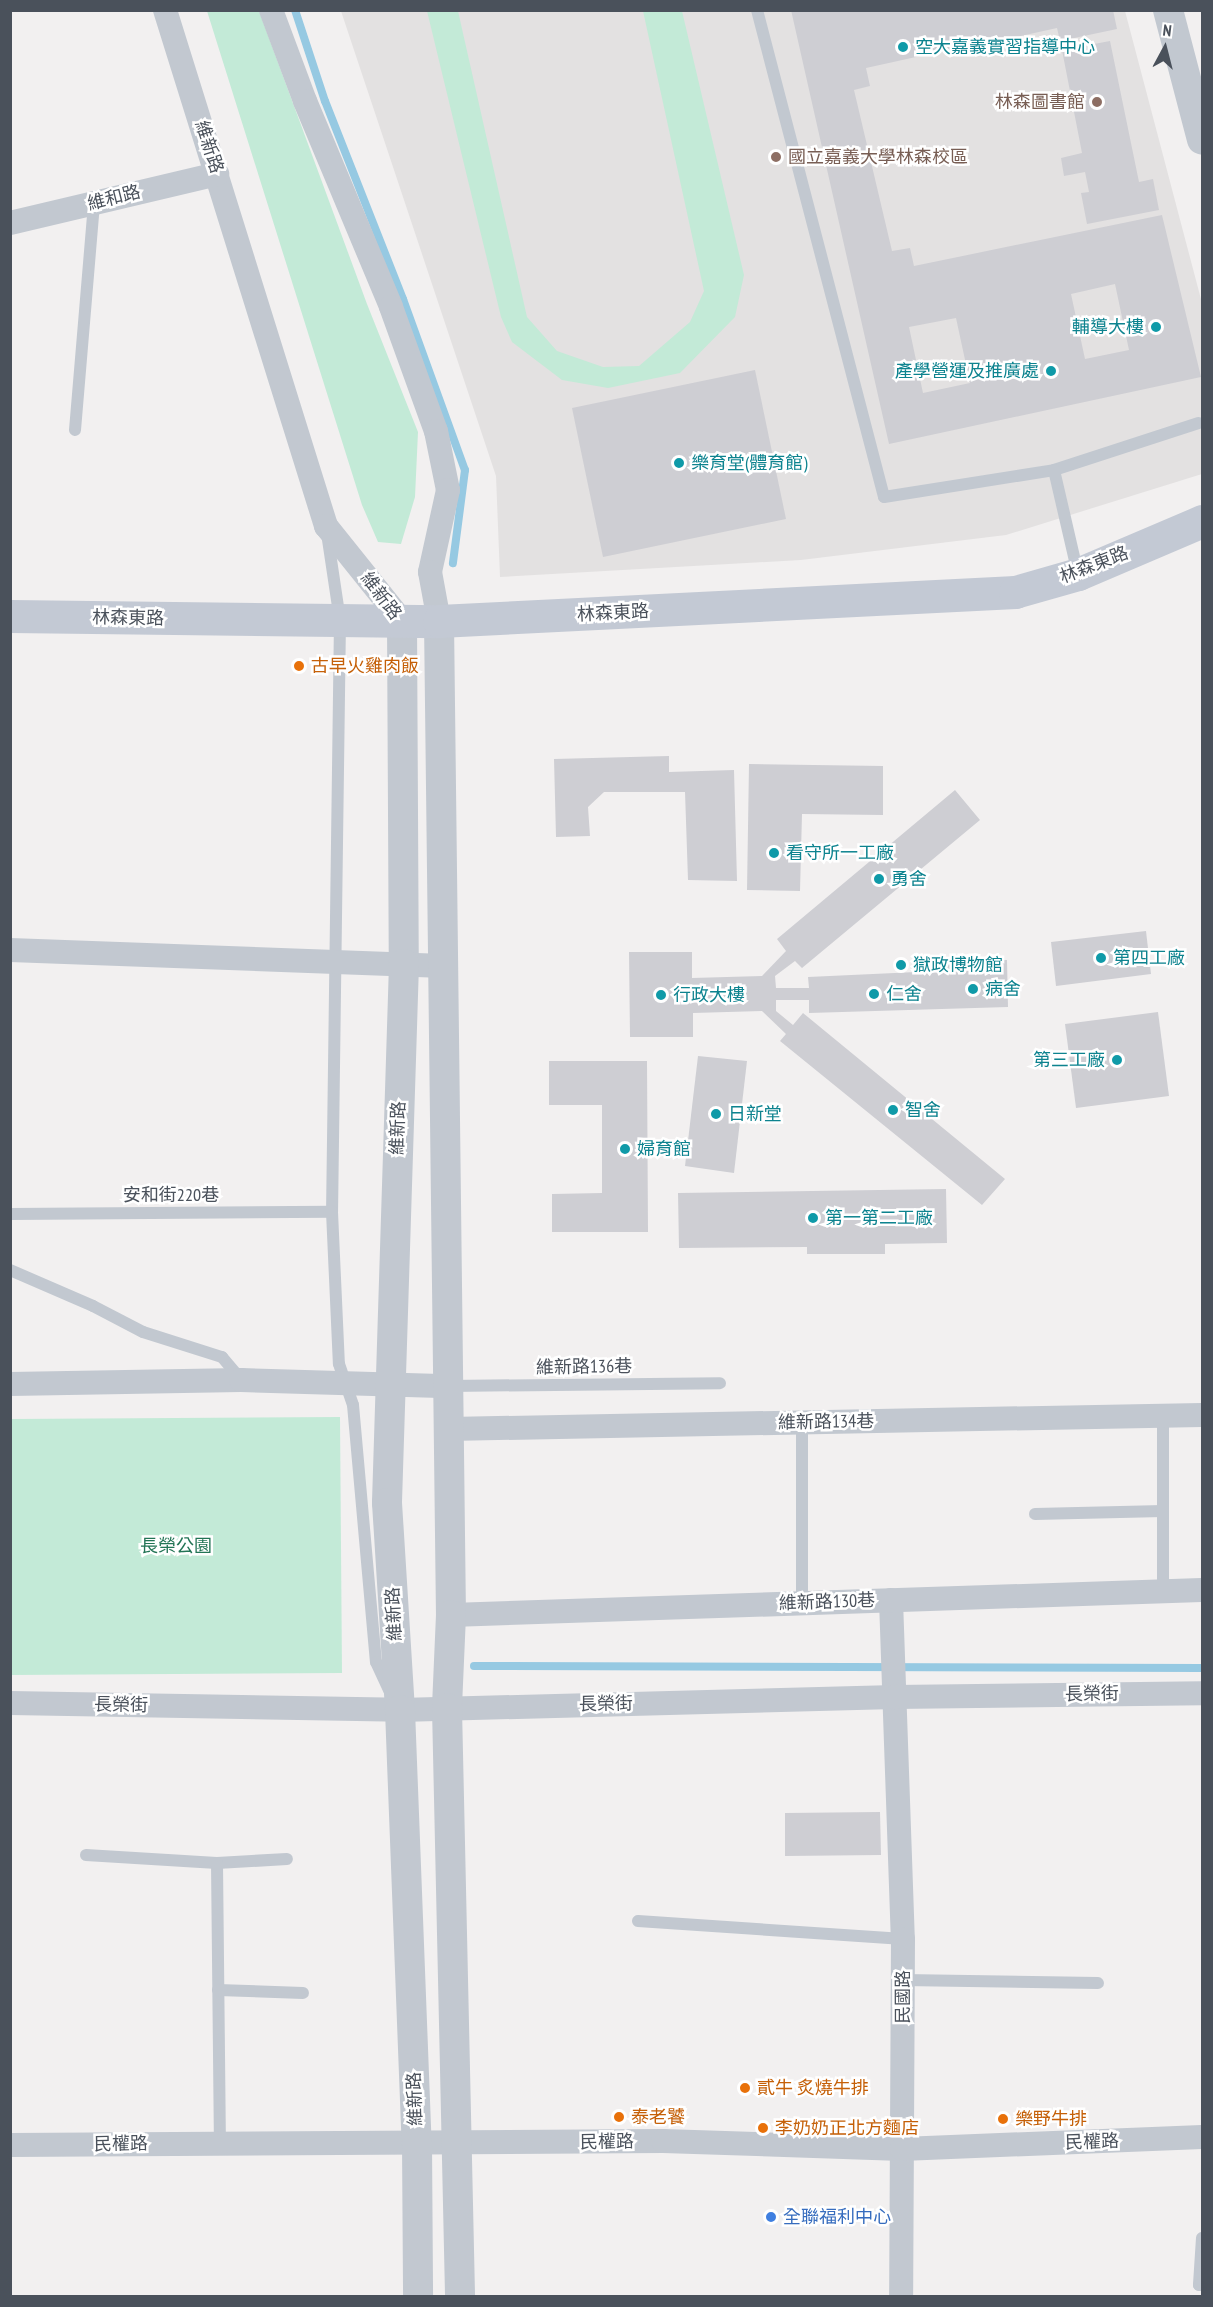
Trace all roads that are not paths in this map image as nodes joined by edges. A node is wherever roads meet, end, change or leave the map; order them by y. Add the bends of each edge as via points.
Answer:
1 (165, 10) edge
2 (271, 10) edge
3 (757, 10) edge
4 (1168, 10) edge
5 (1203, 140) edge
6 (217, 174) junction
7 (94, 203) junction
8 (10, 224) edge
9 (1199, 423) dead end
10 (75, 430) dead end
11 (1054, 470) junction
12 (1203, 521) edge
13 (326, 526) junction
14 (1078, 574) junction
15 (10, 616) edge
16 (340, 620) junction
17 (402, 621) junction
18 (439, 621) junction
19 (10, 950) edge
20 (335, 960) junction
21 (404, 964) junction
22 (444, 966) junction
23 (332, 1212) junction
24 (10, 1214) edge
25 (10, 1270) edge
26 (241, 1380) junction
27 (720, 1383) dead end
28 (10, 1384) edge
29 (391, 1384) junction
30 (346, 1385) junction
31 (449, 1386) junction
32 (1203, 1414) edge
33 (1163, 1415) junction
34 (802, 1422) junction
35 (449, 1429) junction
36 (1163, 1511) junction
37 (1035, 1514) dead end
38 (1203, 1590) edge
39 (1163, 1591) junction
40 (891, 1600) junction
41 (802, 1603) junction
42 (452, 1615) junction
43 (1203, 1693) edge
44 (895, 1697) junction
45 (10, 1703) edge
46 (447, 1708) junction
47 (400, 1710) junction
48 (86, 1854) dead end
49 (287, 1859) dead end
50 (217, 1863) junction
51 (638, 1921) dead end
52 (903, 1939) junction
53 (903, 1980) junction
54 (1098, 1983) dead end
55 (218, 1990) junction
56 (303, 1994) dead end
57 (1203, 2137) edge
58 (220, 2143) junction
59 (417, 2143) junction
60 (458, 2144) junction
61 (10, 2145) edge
62 (902, 2149) junction
63 (1203, 2238) edge
64 (1203, 2285) edge
65 (418, 2296) edge
66 (460, 2296) edge
67 (901, 2296) edge

1 - 6 street, 維新路
2 - 18 street via 391,307 436,431 448,490 430,572
3 - 11 lane via 884,497
4 - 5 street
6 - 7 street, 維和路
6 - 13 street, 維新路
7 - 8 street, 維和路
7 - 10 lane
9 - 11 lane
11 - 14 lane
12 - 14 main road, 林森東路
13 - 16 lane
13 - 17 street, 維新路
14 - 18 main road, 林森東路 via 1016,592
15 - 16 main road, 林森東路
16 - 17 main road, 林森東路
16 - 20 lane
17 - 18 main road, 林森東路
17 - 21 street, 維新路
18 - 22 street
19 - 20 street
20 - 21 street
20 - 23 lane
21 - 22 street
21 - 29 street, 維新路
22 - 31 street
23 - 24 lane, 安和街220巷
23 - 30 lane via 339,1364
25 - 26 lane via 143,1332 222,1357
26 - 28 street
26 - 30 street
27 - 31 lane, 維新路136巷
29 - 30 street
29 - 31 street
29 - 47 street, 維新路 via 387,1503
30 - 47 lane via 353,1405 376,1662
31 - 35 street
32 - 33 street, 維新路134巷
33 - 34 street, 維新路134巷
33 - 36 lane
34 - 35 street, 維新路134巷
34 - 41 lane
35 - 42 street
36 - 37 lane
36 - 39 lane
38 - 39 street, 維新路130巷
39 - 40 street, 維新路130巷
40 - 41 street, 維新路130巷
40 - 44 street, 民國路
41 - 42 street, 維新路130巷
42 - 46 street
43 - 44 street, 長榮街
44 - 46 street, 長榮街
44 - 52 street, 民國路
45 - 47 street, 長榮街
46 - 47 street, 長榮街
46 - 60 street
47 - 59 street, 維新路
48 - 50 lane
49 - 50 lane
50 - 55 lane
51 - 52 lane
52 - 53 street, 民國路
53 - 54 lane
53 - 62 street, 民國路
55 - 56 lane
55 - 58 lane
57 - 62 street, 民權路
58 - 59 street, 民權路
58 - 61 street, 民權路
59 - 60 street, 民權路
59 - 65 street, 維新路
60 - 62 street, 民權路 via 663,2141
60 - 66 street
62 - 67 street, 民國路
63 - 64 lane via 1199,2285

